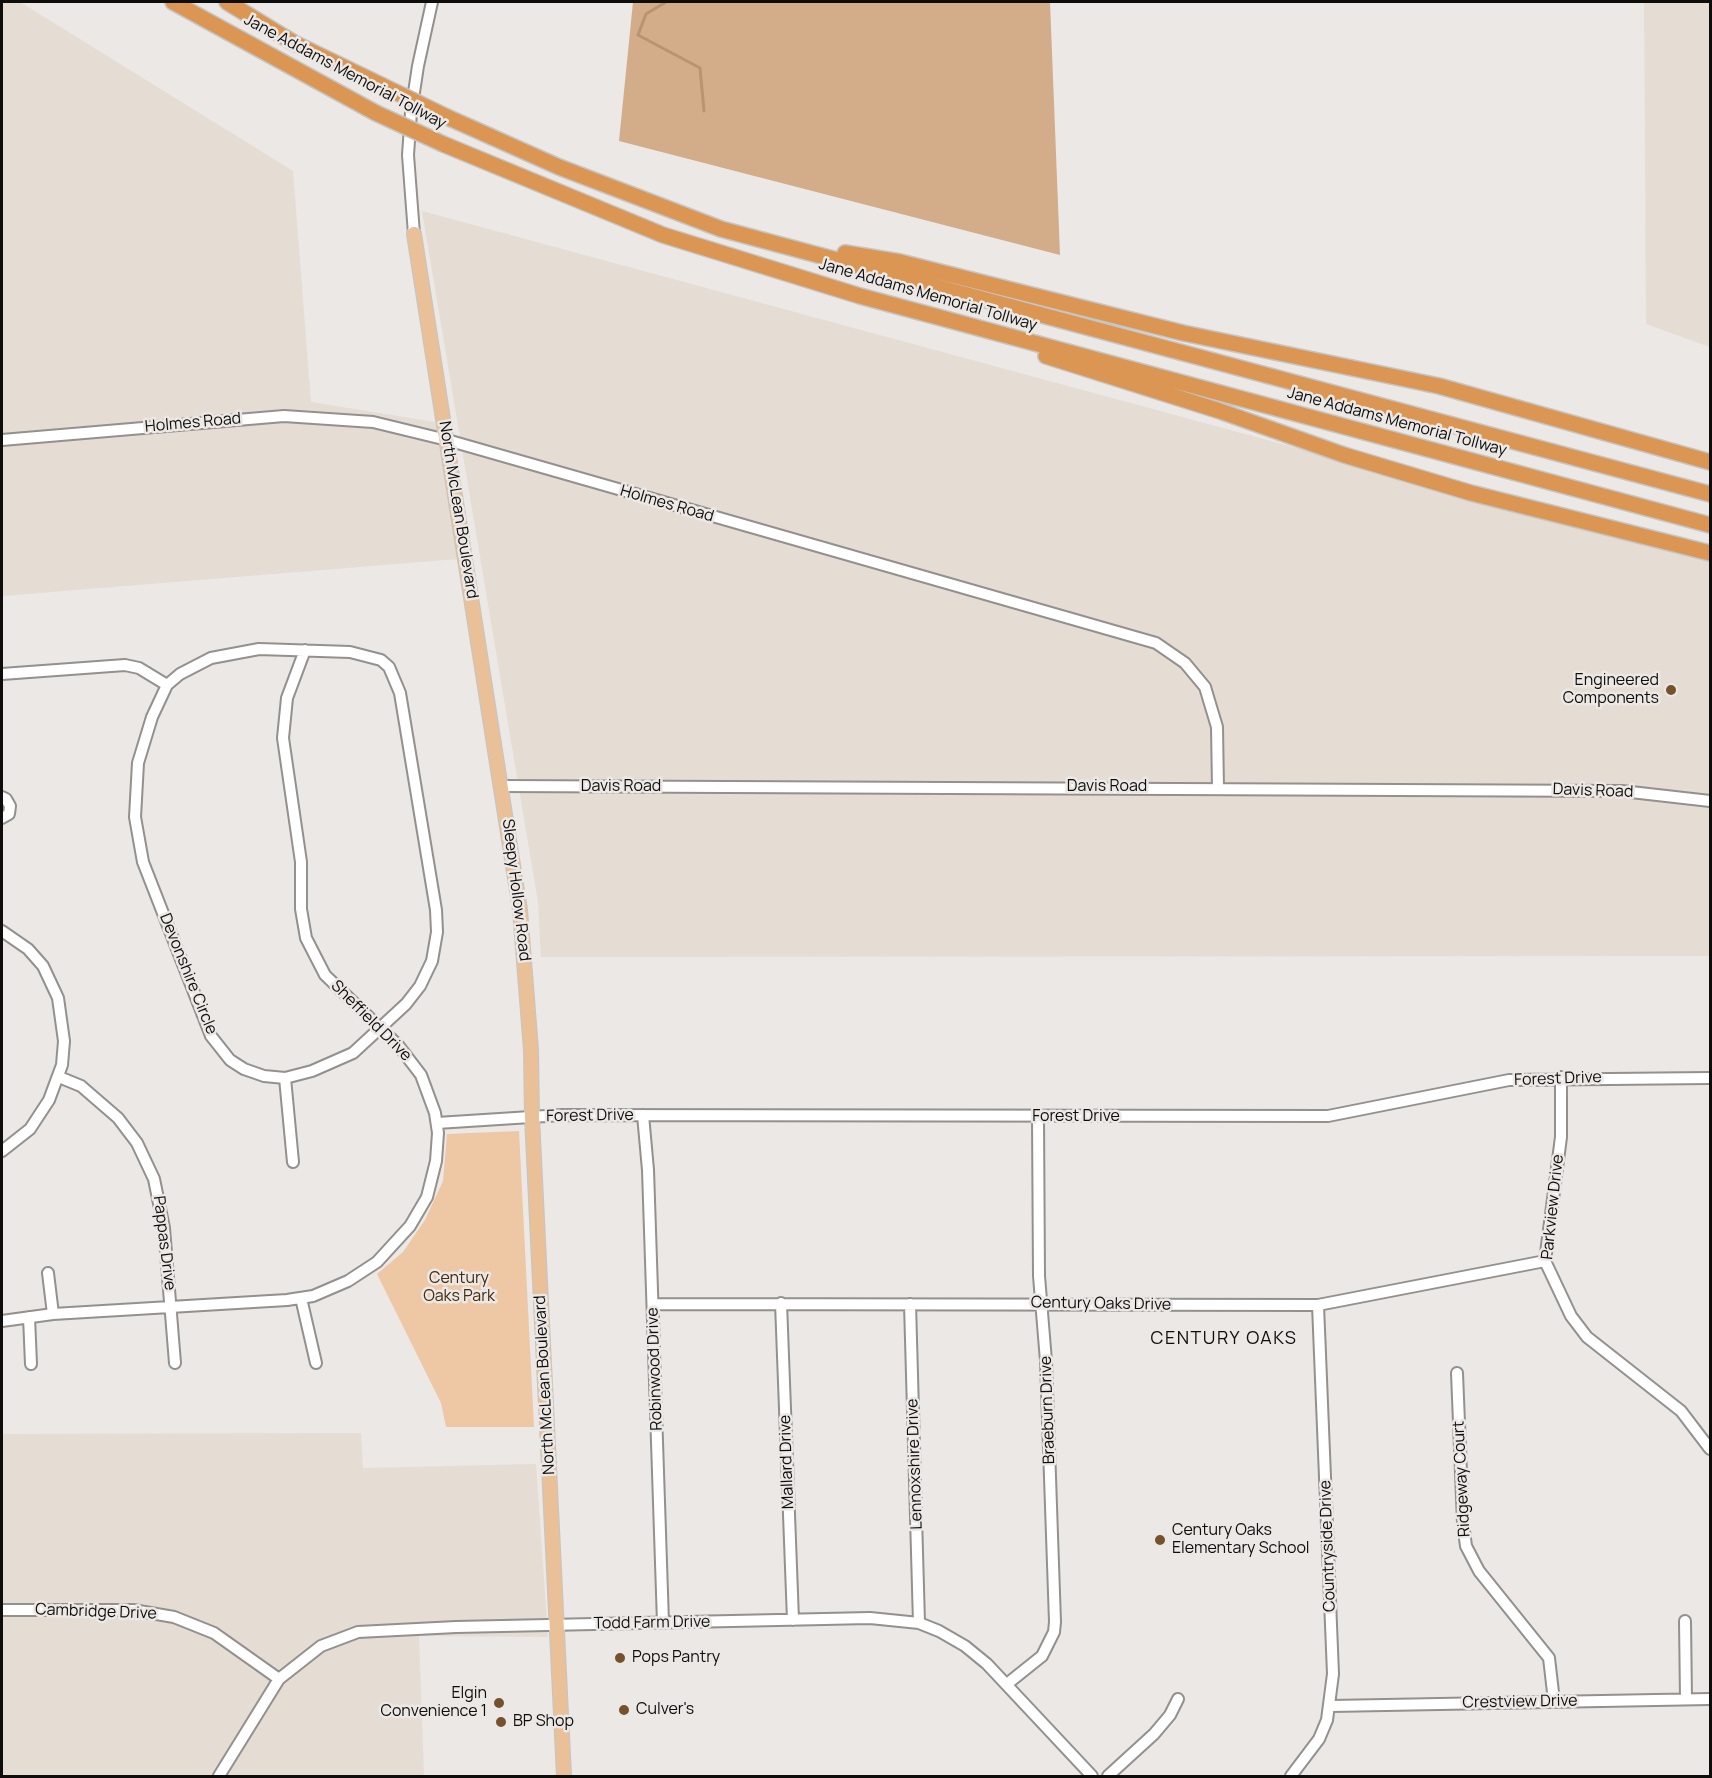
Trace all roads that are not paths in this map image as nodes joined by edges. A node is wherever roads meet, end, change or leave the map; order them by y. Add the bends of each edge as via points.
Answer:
1 (173, 2) edge
2 (227, 2) edge
3 (432, 2) edge
4 (414, 234) joint
5 (754, 237) junction
6 (860, 296) junction
7 (2, 440) edge
8 (447, 440) junction
9 (1710, 462) edge
10 (1710, 494) edge
11 (1710, 525) edge
12 (1710, 553) edge
13 (305, 651) junction
14 (2, 674) edge
15 (167, 685) junction
16 (502, 786) junction
17 (1218, 788) junction
18 (2, 797) edge
19 (1710, 801) edge
20 (2, 818) edge
21 (2, 931) edge
22 (528, 993) joint
23 (382, 1029) junction
24 (59, 1077) junction
25 (1561, 1077) junction
26 (285, 1078) junction
27 (1710, 1078) edge
28 (643, 1115) junction
29 (532, 1117) junction
30 (1038, 1117) junction
31 (437, 1123) junction
32 (2, 1151) edge
33 (293, 1162) dead end
34 (1545, 1261) junction
35 (48, 1273) dead end
36 (301, 1298) junction
37 (781, 1303) junction
38 (1042, 1303) junction
39 (652, 1304) junction
40 (910, 1304) junction
41 (1317, 1305) junction
42 (172, 1307) junction
43 (53, 1314) junction
44 (29, 1317) junction
45 (2, 1321) edge
46 (175, 1363) dead end
47 (316, 1363) dead end
48 (31, 1364) dead end
49 (1457, 1373) dead end
50 (1710, 1449) edge
51 (2, 1610) edge
52 (793, 1620) junction
53 (1685, 1621) dead end
54 (663, 1623) junction
55 (919, 1623) junction
56 (556, 1625) junction
57 (279, 1680) junction
58 (1007, 1684) junction
59 (1178, 1699) dead end
60 (1686, 1699) junction
61 (1710, 1699) edge
62 (1554, 1701) junction
63 (1330, 1706) junction
64 (219, 1776) edge
65 (564, 1776) edge
66 (1092, 1776) edge
67 (1108, 1776) edge
68 (1291, 1776) edge

1 - 6 highway, Jane Addams Memorial Tollway, bridge via 443,144 663,235
2 - 5 highway, Jane Addams Memorial Tollway, bridge via 294,43 559,167 721,229
3 - 4 street via 410,123 408,154
4 - 8 main road, North McLean Boulevard
5 - 9 highway via 900,262 1183,333 1439,386
5 - 10 highway, Jane Addams Memorial Tollway
6 - 11 highway, Jane Addams Memorial Tollway
6 - 12 highway via 1355,458 1472,493
7 - 8 street, Holmes Road via 284,416 373,422
8 - 16 main road, North McLean Boulevard
8 - 17 street, Holmes Road via 1156,643 1185,663 1206,687 1217,727
13 - 15 street, Devonshire Circle via 259,649 227,654 193,667
13 - 23 street, Sheffield Drive via 287,698 283,728 301,862 303,923 321,970
13 - 23 street, Devonshire Circle via 350,652 381,660 395,675 400,693 435,894 437,932 432,961 420,986
14 - 15 street via 125,665 139,668
15 - 26 street, Devonshire Circle via 152,717 137,772 135,799 140,849 212,1036 230,1060 244,1069
16 - 17 street, Davis Road
16 - 22 main road, Sleepy Hollow Road
17 - 19 street, Davis Road via 1622,790
18 - 20 street via 9,802 10,810
21 - 24 street via 35,956 54,988 63,1028
22 - 29 main road, North McLean Boulevard
23 - 26 street, Devonshire Circle via 353,1053
23 - 31 street, Sheffield Drive via 421,1075
24 - 32 street via 35,1123
24 - 42 street, Pappas Drive via 81,1086 103,1104 129,1131 143,1155 160,1204
25 - 27 street, Forest Drive
25 - 30 street, Forest Drive via 1500,1081 1328,1116
25 - 34 street, Parkview Drive via 1561,1137
26 - 33 street
28 - 29 street, Forest Drive
28 - 30 street, Forest Drive
28 - 39 street, Robinwood Drive
29 - 31 street, Forest Drive
29 - 56 main road, North McLean Boulevard
30 - 38 street, Braeburn Drive
31 - 36 street, Sheffield Drive via 437,1155 431,1184 410,1226 388,1252 362,1273 330,1290
34 - 41 street, Century Oaks Drive
34 - 50 street, Parkview Drive via 1571,1316 1587,1337 1657,1389 1681,1411
35 - 43 street
36 - 42 street, Sheffield Drive
36 - 47 street
37 - 39 street, Century Oaks Drive
37 - 40 street, Century Oaks Drive
37 - 52 street, Mallard Drive
38 - 40 street, Century Oaks Drive
38 - 41 street, Century Oaks Drive
38 - 58 street, Braeburn Drive via 1055,1622 1042,1656
39 - 54 street, Robinwood Drive
40 - 55 street, Lennoxshire Drive
41 - 63 street, Countryside Drive via 1333,1674
42 - 43 street, Sheffield Drive
42 - 46 street, Pappas Drive
43 - 44 street, Sheffield Drive
44 - 45 street, Sheffield Drive
44 - 48 street
49 - 62 street, Ridgeway Court via 1466,1546 1479,1571 1549,1658
51 - 57 street, Cambridge Drive via 133,1610 174,1617 214,1633
52 - 54 street, Todd Farm Drive
52 - 55 street, Todd Farm Drive via 890,1618
53 - 60 street
54 - 56 street, Todd Farm Drive
55 - 58 street, Todd Farm Drive via 953,1638
56 - 57 street, Todd Farm Drive via 358,1632 321,1646
56 - 65 main road, North McLean Boulevard
57 - 64 street, Todd Farm Drive
58 - 66 street, Todd Farm Drive
59 - 67 street via 1154,1734
60 - 61 street, Crestview Drive
60 - 62 street, Crestview Drive
62 - 63 street, Crestview Drive
63 - 68 street, Countryside Drive via 1319,1739

